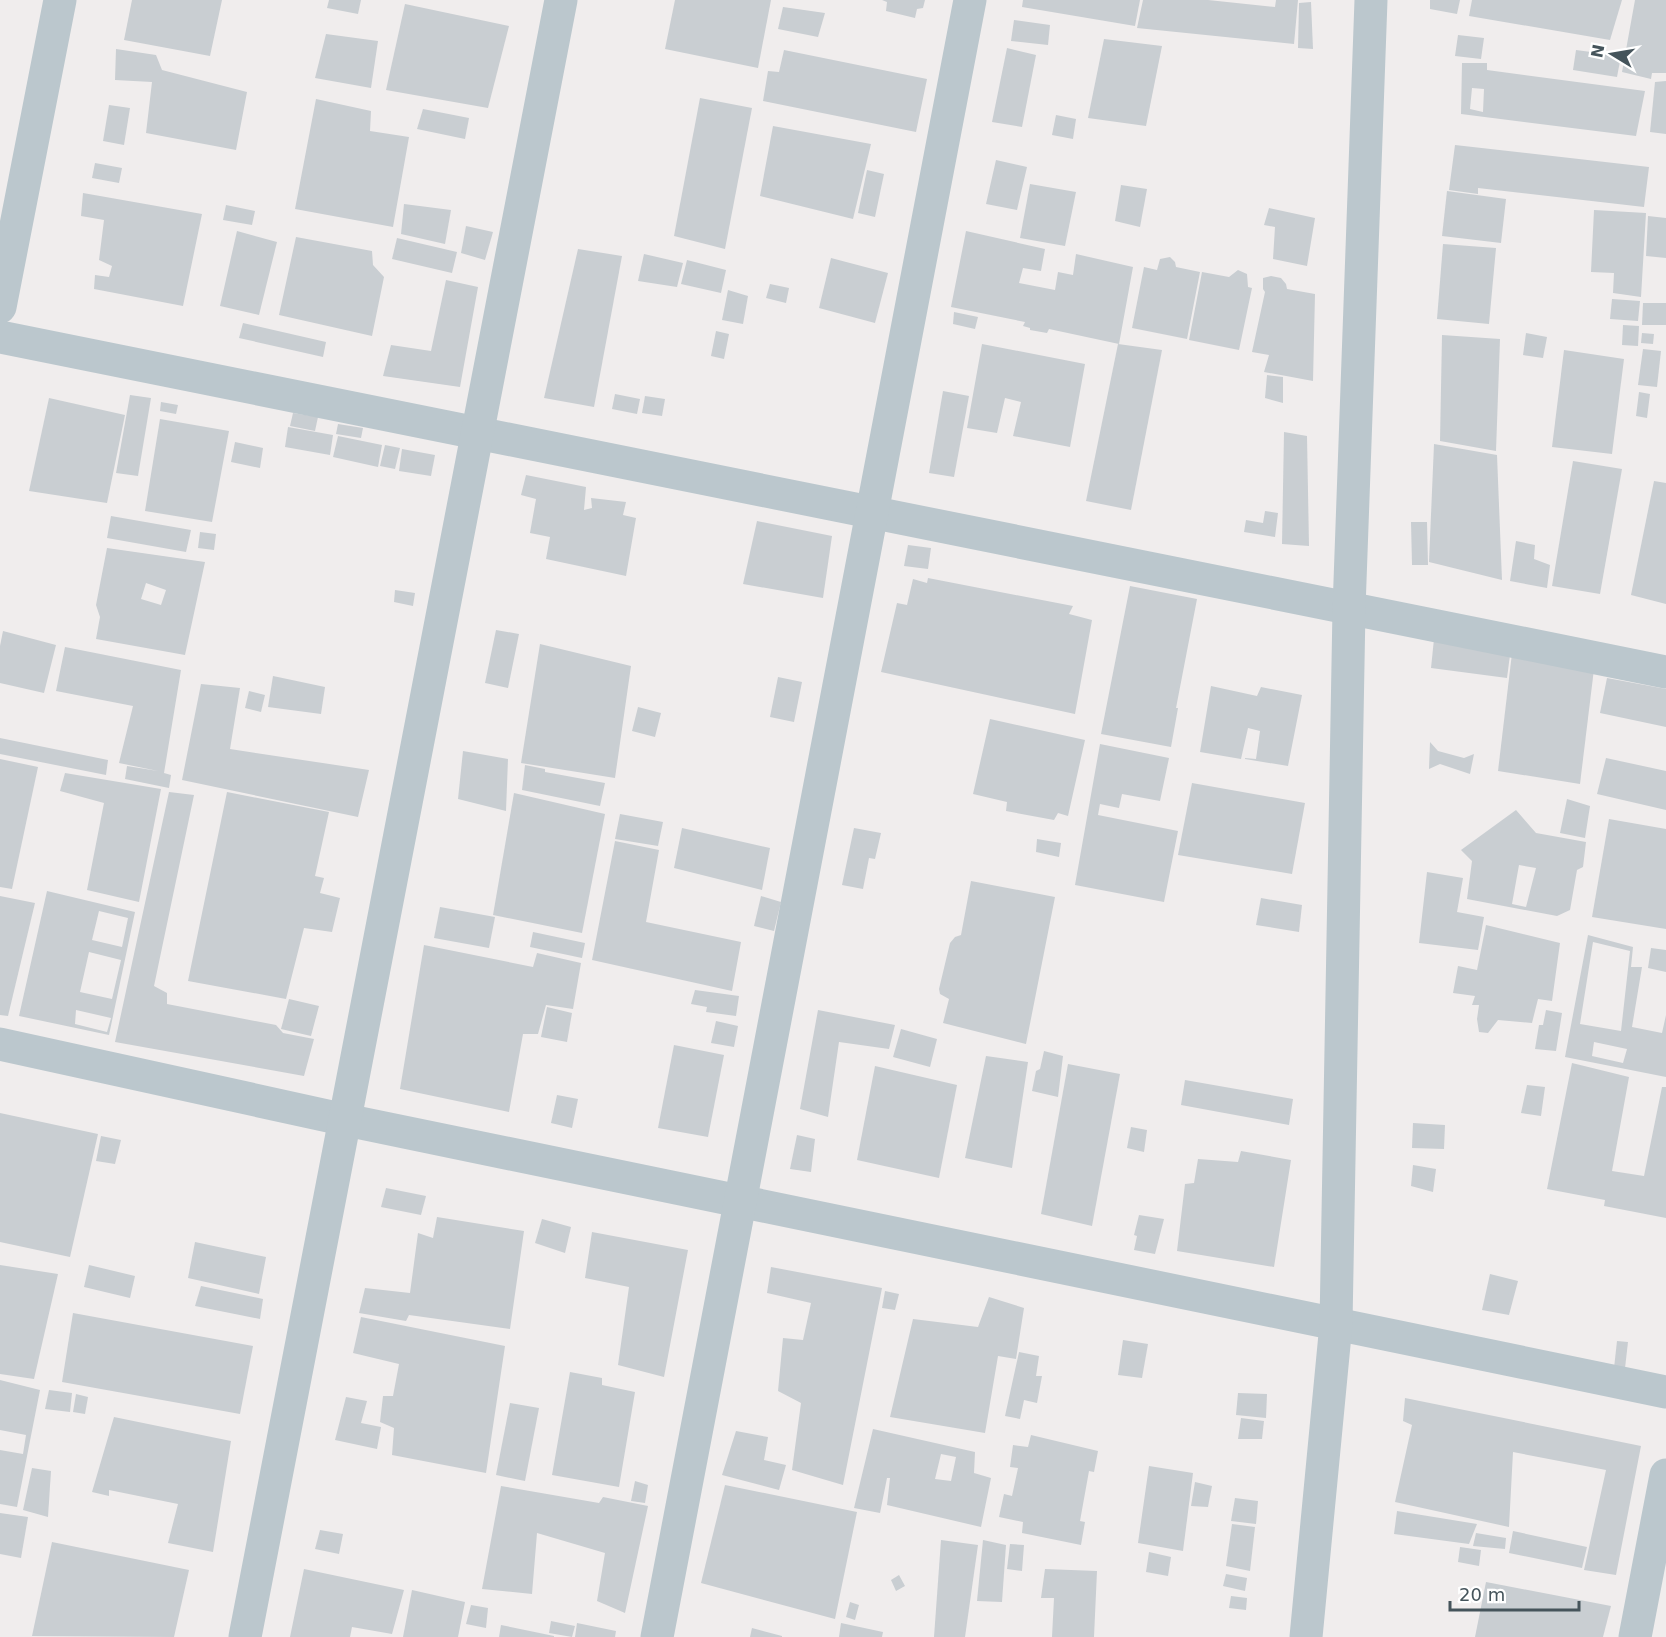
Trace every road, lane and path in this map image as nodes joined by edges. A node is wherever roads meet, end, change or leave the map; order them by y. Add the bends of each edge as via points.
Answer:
1 (60, 0) edge
2 (561, 0) edge
3 (970, 0) edge
4 (1371, 0) edge
5 (4, 268) edge
6 (0, 307) edge
7 (0, 337) edge
8 (478, 433) junction
9 (871, 512) junction
10 (1349, 609) junction
11 (1666, 672) edge
12 (0, 1044) edge
13 (346, 1120) junction
14 (740, 1201) junction
15 (1336, 1324) junction
16 (1666, 1392) edge
17 (1666, 1475) edge
18 (245, 1637) edge
19 (657, 1637) edge
20 (1306, 1637) edge
21 (1635, 1637) edge

1 - 5 street
2 - 8 street
3 - 9 street
4 - 10 street
5 - 6 street
7 - 8 street
8 - 9 street
8 - 13 street
9 - 10 street
9 - 14 street
10 - 11 street
10 - 15 street
12 - 13 street
13 - 14 street
13 - 18 street
14 - 15 street
14 - 19 street
15 - 16 street
15 - 20 street
17 - 21 street

